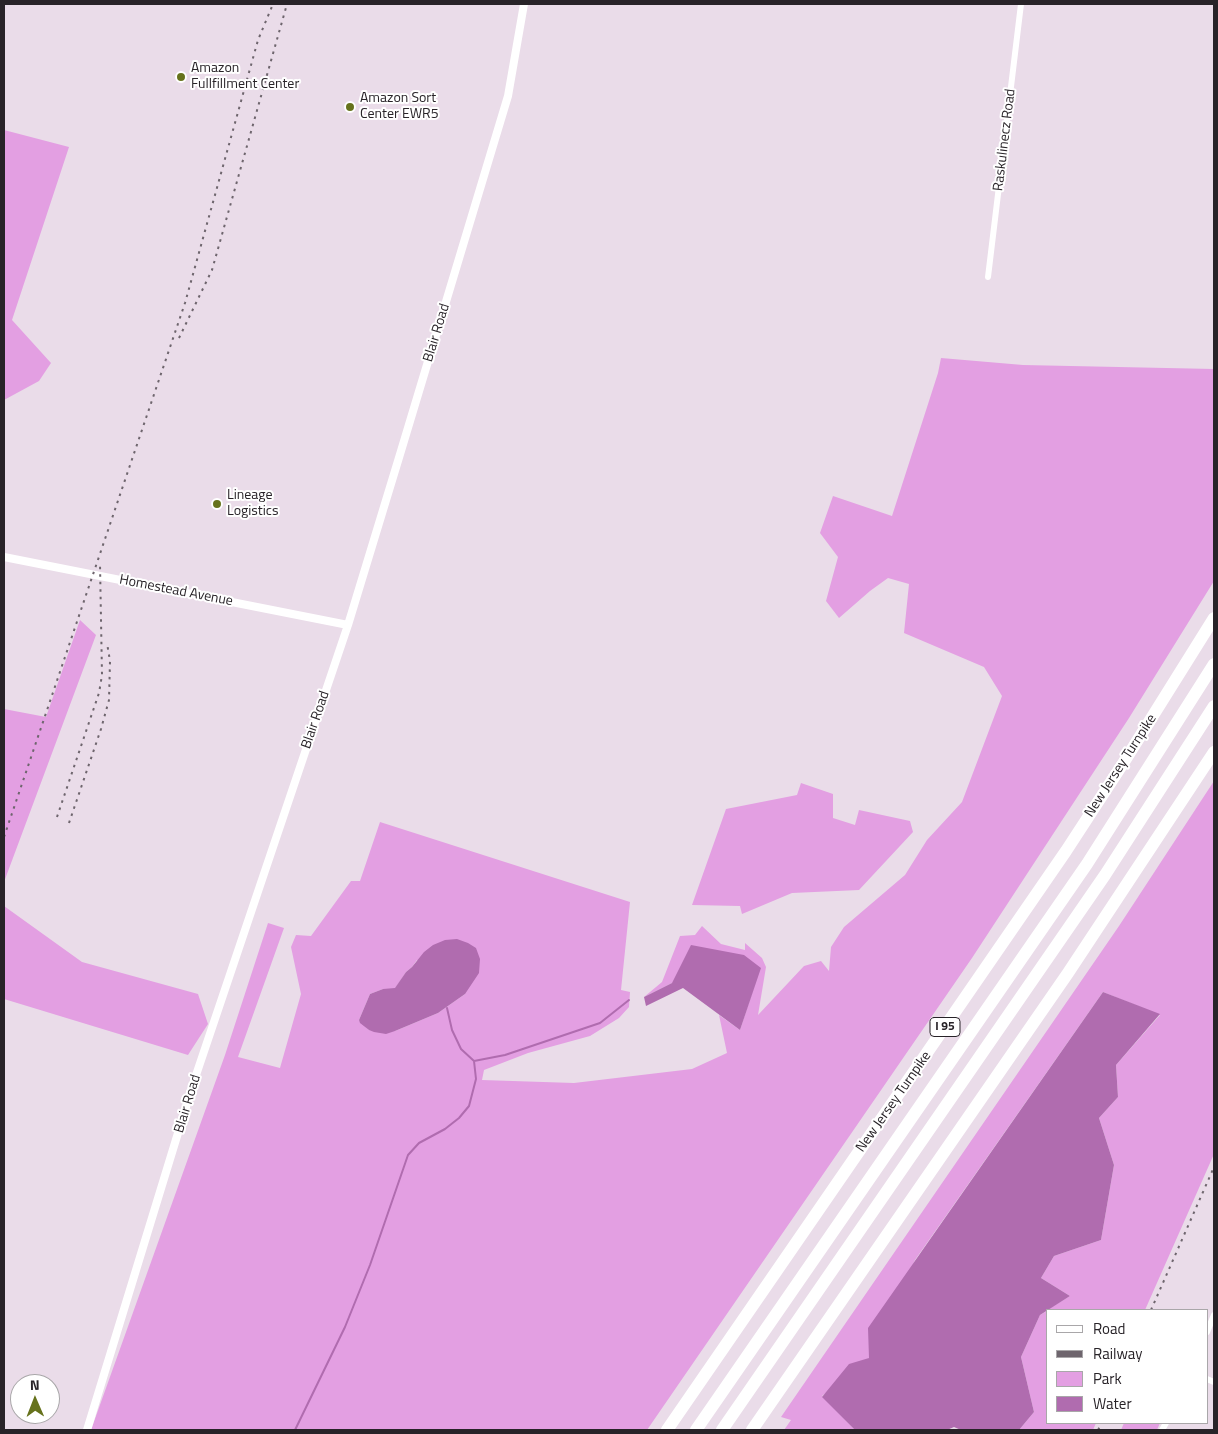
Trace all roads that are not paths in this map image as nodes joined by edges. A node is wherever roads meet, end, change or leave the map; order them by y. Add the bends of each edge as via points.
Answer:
1 (524, 4) edge
2 (1021, 4) edge
3 (988, 277) dead end
4 (4, 557) edge
5 (1214, 618) edge
6 (348, 625) junction
7 (1214, 664) edge
8 (1214, 706) edge
9 (1214, 752) edge
10 (1214, 1314) edge
11 (1208, 1329) edge
12 (87, 1430) edge
13 (667, 1430) edge
14 (696, 1430) edge
15 (722, 1430) edge
16 (752, 1430) edge

1 - 6 street, Blair Road via 508,96
2 - 3 street, Raskulinecz Road
4 - 6 street, Homestead Avenue
5 - 13 highway, New Jersey Turnpike / I 95 via 1055,867
6 - 12 street, Blair Road via 193,1084
7 - 14 highway, New Jersey Turnpike / I 95 via 1082,871
8 - 15 highway via 1090,898
9 - 16 highway via 1068,973
10 - 11 street

